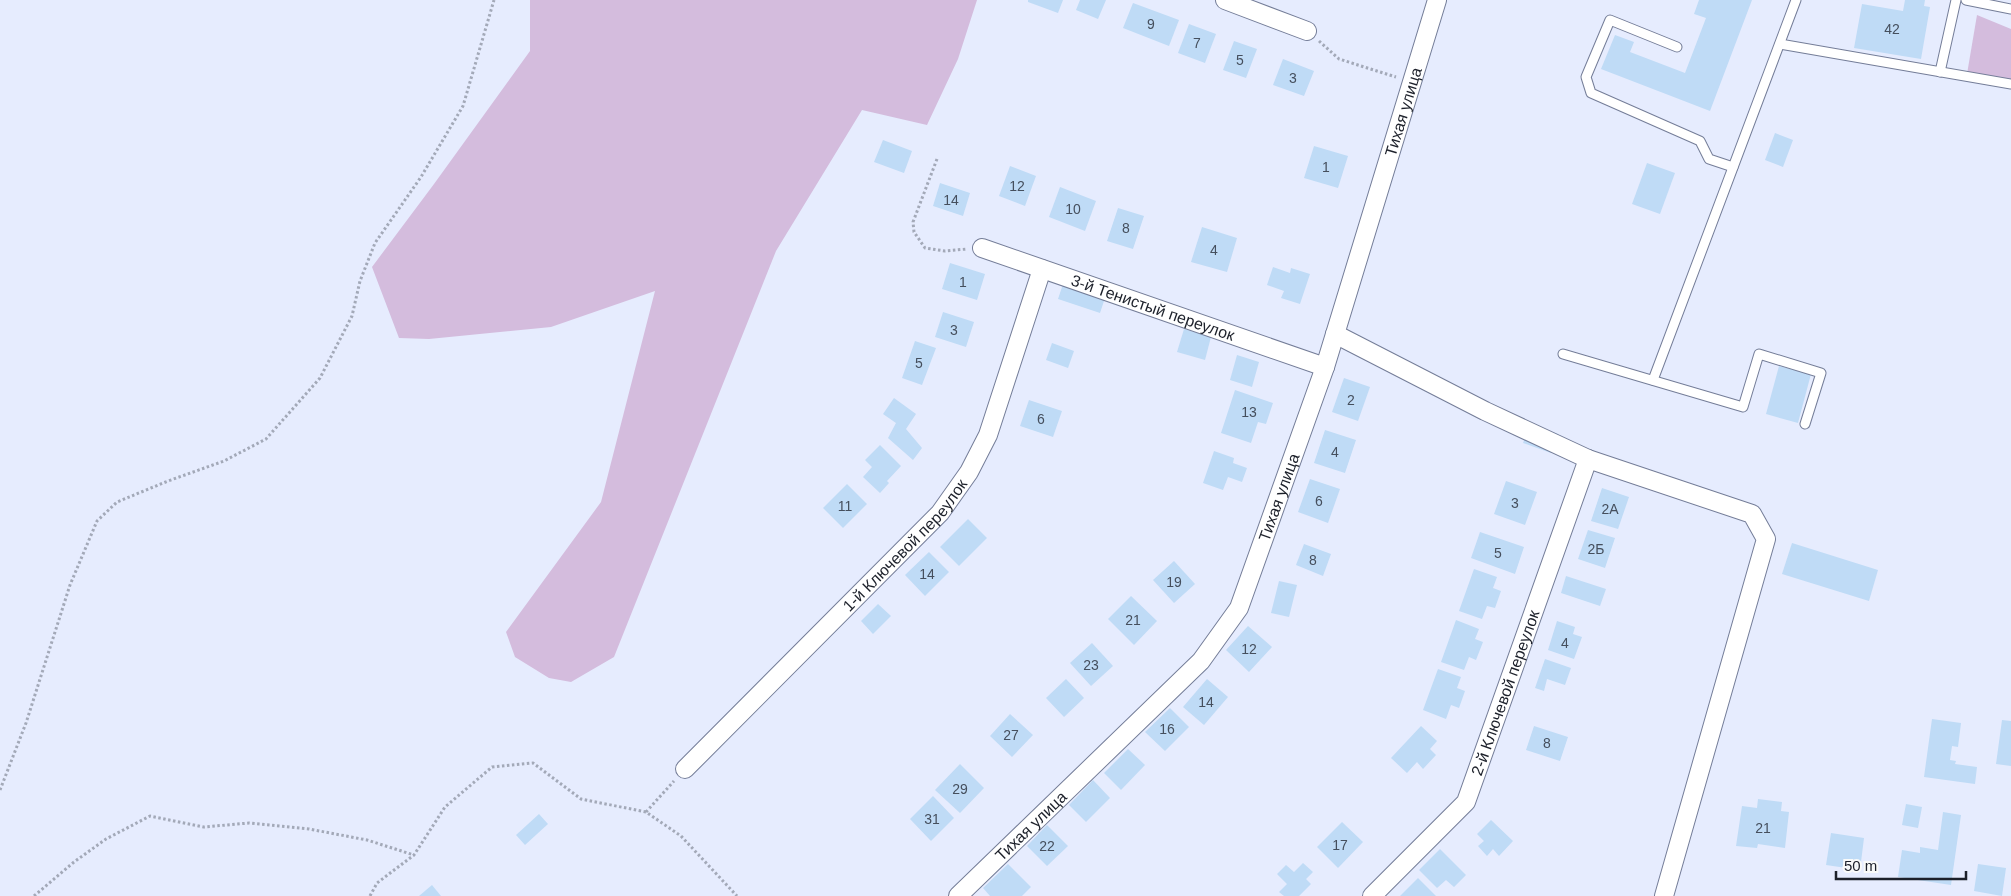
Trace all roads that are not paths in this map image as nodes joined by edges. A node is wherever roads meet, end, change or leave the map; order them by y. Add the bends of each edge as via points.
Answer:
1 (1225, 0) edge
2 (1437, 0) edge
3 (1796, 0) edge
4 (1956, 0) edge
5 (1966, 0) edge
6 (2011, 9) edge
7 (1308, 31) road end
8 (1780, 44) junction
9 (1677, 47) dead end
10 (1940, 72) junction
11 (2011, 84) edge
12 (1733, 167) junction
13 (982, 248) road end
14 (1042, 268) junction
15 (1335, 334) junction
16 (1563, 354) dead end
17 (1325, 367) junction
18 (1653, 380) junction
19 (1805, 424) dead end
20 (1588, 459) junction
21 (684, 769) road end
22 (958, 896) edge
23 (1372, 896) edge
24 (1664, 896) edge

1 - 7 street
2 - 15 street, Тихая улица
3 - 8 lane
4 - 10 lane
5 - 6 lane
8 - 10 lane
8 - 12 lane
9 - 12 lane via 1610,20 1586,77 1591,93 1700,140 1709,159
10 - 11 lane
12 - 18 lane
13 - 14 street, 3-й Тенистый переулок
14 - 17 street, 3-й Тенистый переулок
14 - 21 street, 1-й Ключевой переулок via 988,435 969,472 946,505 905,550
15 - 17 street, Тихая улица
15 - 20 street via 1485,411
16 - 18 lane
17 - 22 street, Тихая улица via 1239,608 1201,661
18 - 19 lane via 1743,407 1759,354 1821,372
20 - 23 street, 2-й Ключевой переулок via 1466,802
20 - 24 street via 1752,514 1766,539

